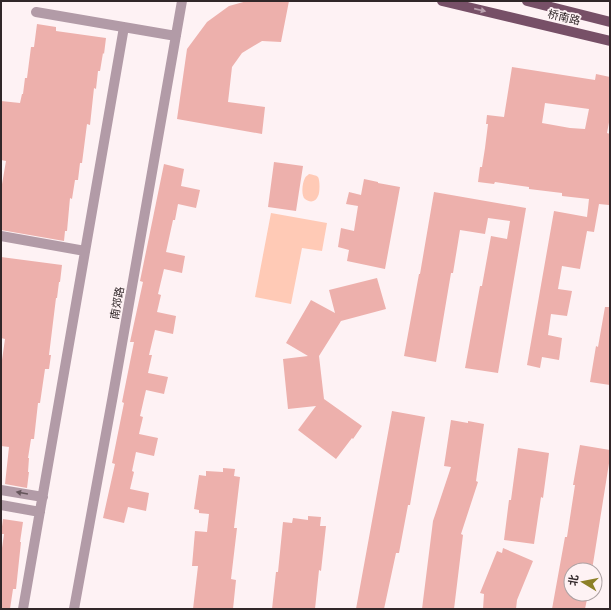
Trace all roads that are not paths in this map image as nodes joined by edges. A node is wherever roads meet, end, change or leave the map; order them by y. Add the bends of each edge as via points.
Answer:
1 (182, 1) edge
2 (442, 1) edge
3 (527, 1) edge
4 (36, 12) dead end
5 (610, 22) edge
6 (124, 27) junction
7 (176, 36) junction
8 (610, 41) edge
9 (1, 236) edge
10 (85, 251) junction
11 (1, 490) edge
12 (43, 497) junction
13 (1, 505) edge
14 (40, 512) junction
15 (23, 609) edge
16 (74, 609) edge

1 - 7 street, 南郊路
2 -> 8 main road, 桥南路
3 - 5 main road, 桥南路
4 - 6 street
6 - 7 street
6 - 10 street
7 - 16 street, 南郊路
9 - 10 street
10 - 12 street
12 -> 11 street
12 - 14 street
13 - 14 street
14 - 15 street

